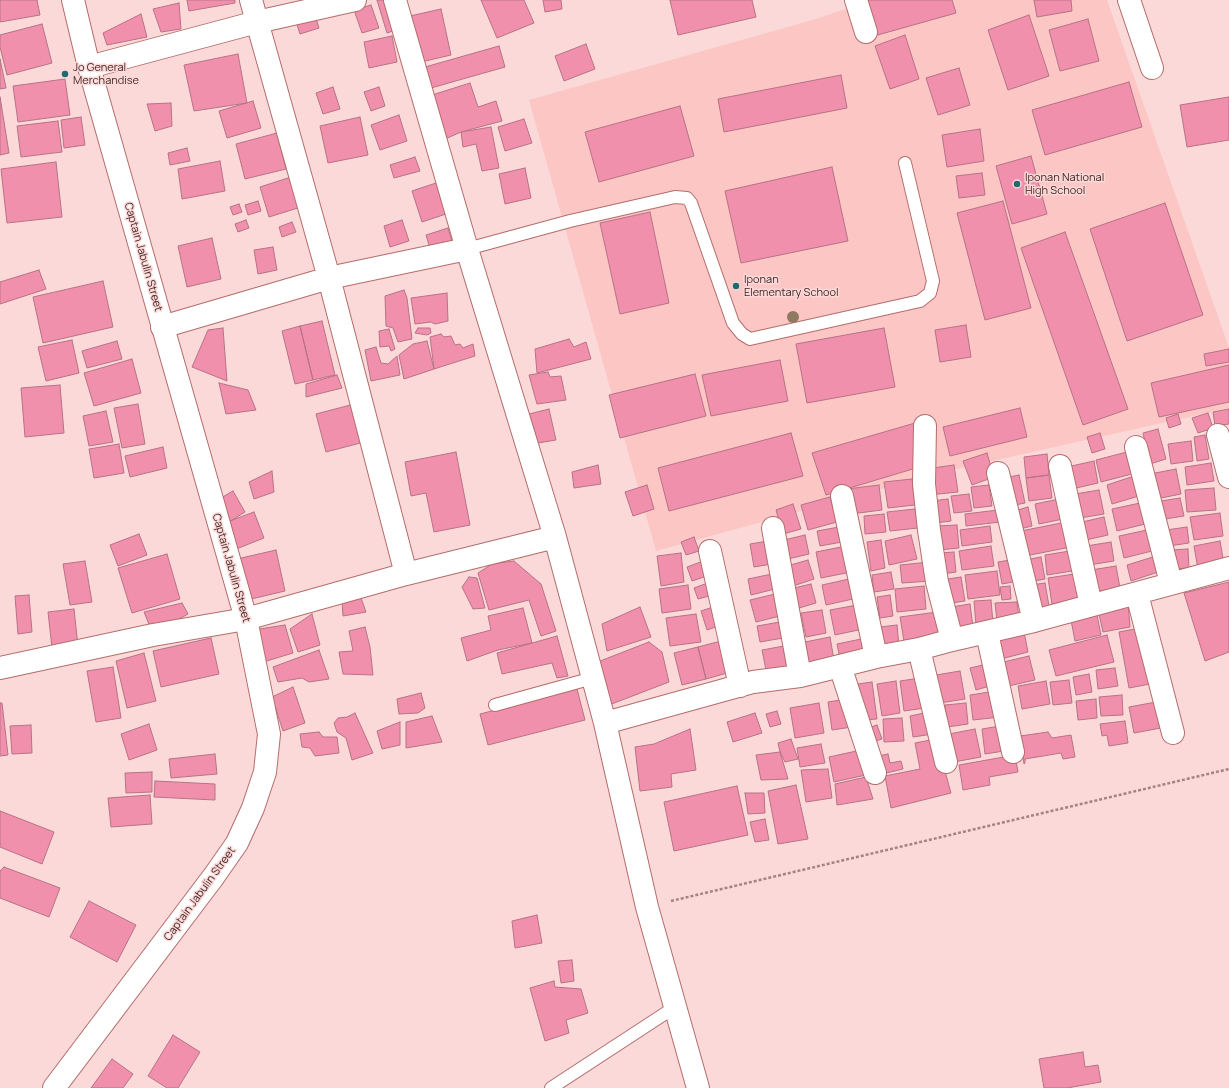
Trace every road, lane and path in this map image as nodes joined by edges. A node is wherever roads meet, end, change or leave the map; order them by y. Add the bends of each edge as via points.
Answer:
1 (73, 0) edge
2 (251, 0) edge
3 (355, 0) edge
4 (395, 0) edge
5 (856, 0) edge
6 (1129, 0) edge
7 (257, 22) junction
8 (866, 32) dead end
9 (89, 67) junction
10 (1152, 68) dead end
11 (905, 163) dead end
12 (467, 248) junction
13 (329, 278) junction
14 (162, 327) junction
15 (925, 426) dead end
16 (1218, 435) dead end
17 (1136, 447) dead end
18 (1060, 466) dead end
19 (998, 474) dead end
20 (1229, 477) edge
21 (842, 496) dead end
22 (773, 528) dead end
23 (555, 537) junction
24 (710, 551) dead end
25 (1229, 568) edge
26 (406, 574) junction
27 (1171, 583) junction
28 (1137, 594) junction
29 (1092, 605) junction
30 (246, 619) junction
31 (1034, 621) junction
32 (987, 633) junction
33 (952, 640) junction
34 (919, 649) junction
35 (876, 657) junction
36 (840, 666) junction
37 (0, 668) edge
38 (800, 676) junction
39 (593, 678) junction
40 (740, 686) junction
41 (495, 705) dead end
42 (605, 723) junction
43 (1173, 733) dead end
44 (1013, 752) dead end
45 (946, 762) dead end
46 (1229, 769) edge
47 (874, 773) dead end
48 (647, 907) junction
49 (675, 1007) junction
50 (54, 1088) edge
51 (551, 1088) edge
52 (698, 1088) edge

1 - 9 street, Captain Jabulin Street
2 - 7 street
3 - 7 street
4 - 12 street
5 - 8 street
6 - 10 street
7 - 9 street
7 - 13 street
9 - 14 street, Captain Jabulin Street
11 - 12 lane via 933,281 930,293 920,301 750,339 733,323 692,203 686,198 675,197
12 - 13 street
12 - 23 street
13 - 14 street
13 - 26 street
14 - 30 street, Captain Jabulin Street
15 - 33 street via 924,484 929,530 937,582
16 - 20 street
17 - 27 street
18 - 29 street
19 - 31 street
21 - 35 street
22 - 38 street
23 - 26 street
23 - 39 street
24 - 40 street
25 - 27 street
26 - 30 street
27 - 28 street
28 - 29 street
28 - 43 street
29 - 31 street
30 - 37 street via 153,635
30 - 50 street, Captain Jabulin Street via 269,734 265,772 253,808 237,843 214,876
31 - 32 street
32 - 33 street
32 - 44 street
33 - 34 street
34 - 35 street
34 - 45 street
35 - 36 street
36 - 38 street
36 - 47 street
38 - 40 street
39 - 41 lane
39 - 42 street
40 - 42 street
42 - 48 street
46 - 48 path
48 - 49 street
49 - 51 lane
49 - 52 street

